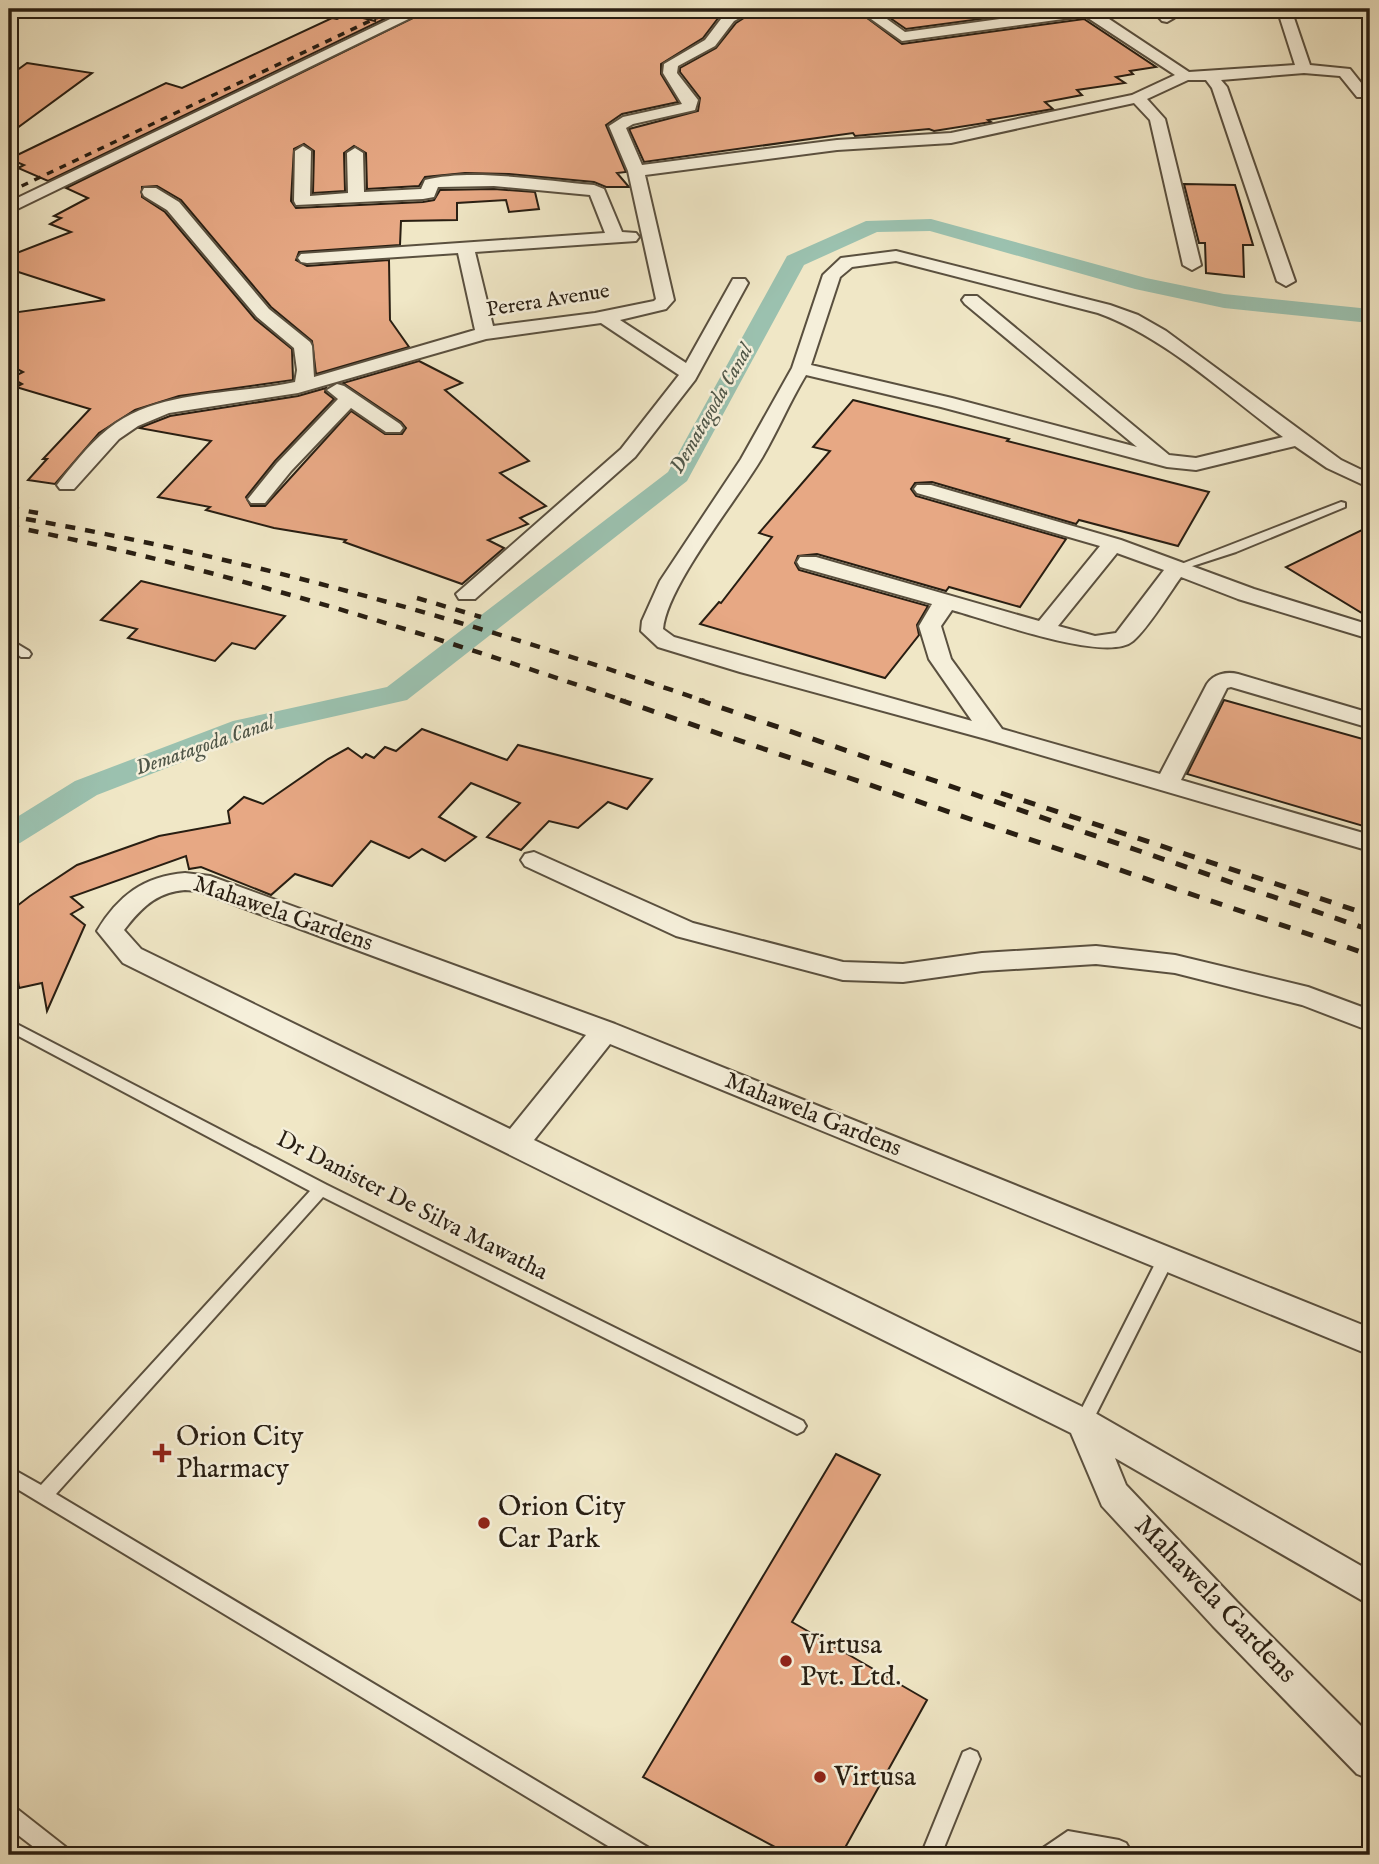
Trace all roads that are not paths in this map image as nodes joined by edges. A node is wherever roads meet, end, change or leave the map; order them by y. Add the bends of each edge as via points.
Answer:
1 (422, 9) edge
2 (749, 9) edge
3 (864, 9) edge
4 (1087, 10) edge
5 (1286, 15) dead end
6 (1304, 69) junction
7 (1186, 76) junction
8 (1210, 76) junction
9 (1362, 94) dead end
10 (1137, 97) junction
11 (303, 151) dead end
12 (355, 153) dead end
13 (636, 171) junction
14 (150, 192) dead end
15 (356, 197) junction
16 (9, 208) edge
17 (651, 236) junction
18 (616, 239) junction
19 (465, 247) junction
20 (307, 258) dead end
21 (1192, 265) dead end
22 (1286, 281) dead end
23 (739, 283) dead end
24 (971, 300) dead end
25 (603, 317) junction
26 (485, 333) junction
27 (801, 368) junction
28 (688, 372) junction
29 (313, 381) junction
30 (349, 399) junction
31 (393, 428) dead end
32 (1298, 439) junction
33 (1167, 461) junction
34 (1370, 482) edge
35 (66, 485) dead end
36 (924, 489) dead end
37 (258, 499) dead end
38 (1341, 506) dead end
39 (1114, 544) junction
40 (808, 562) dead end
41 (1177, 568) junction
42 (467, 594) dead end
43 (947, 601) junction
44 (1044, 629) junction
45 (1370, 632) edge
46 (9, 643) edge
47 (24, 654) dead end
48 (1370, 721) edge
49 (994, 734) junction
50 (1167, 783) junction
51 (1370, 843) edge
52 (534, 860) dead end
53 (1370, 1021) edge
54 (9, 1025) edge
55 (605, 1031) junction
56 (514, 1145) junction
57 (321, 1189) junction
58 (1167, 1257) junction
59 (1370, 1342) edge
60 (1083, 1423) junction
61 (797, 1426) dead end
62 (9, 1475) edge
63 (43, 1496) junction
64 (1370, 1589) edge
65 (970, 1759) dead end
66 (1370, 1761) edge
67 (9, 1815) edge
68 (60, 1855) edge
69 (642, 1855) edge
70 (931, 1855) edge
71 (1050, 1855) edge
72 (1123, 1855) edge

1 - 16 street
2 - 13 street, Perera Avenue via 729,18 710,43 671,64 670,73 690,100 690,107 617,126
3 - 4 street via 902,37
4 - 7 street
5 - 6 street
6 - 8 street
6 - 9 street via 1345,72
7 - 8 street
7 - 10 street
8 - 22 street via 1231,119
10 - 13 street via 951,138 837,145
10 - 21 street via 1157,119
11 - 15 street via 302,201
12 - 15 street
13 - 17 street, Perera Avenue
14 - 29 street via 173,206 263,313 303,346 306,370
15 - 18 street via 423,194 431,183 460,181 594,190
17 - 18 street
17 - 25 street, Perera Avenue via 666,300 649,309
18 - 19 street
19 - 20 street
19 - 26 street
23 - 28 street
24 - 33 street
25 - 26 street, Perera Avenue
25 - 28 street
26 - 29 street, Perera Avenue
27 - 32 street via 832,275 847,261 896,256 1132,319
27 - 33 street
27 - 49 street via 751,459 671,581 652,631 666,642 748,667
28 - 42 street via 628,453
29 - 30 street
29 - 35 street, Perera Avenue via 273,393 152,412 107,438
30 - 31 street
30 - 37 street
32 - 33 street via 1196,464
32 - 34 street
36 - 39 street
38 - 41 lane
39 - 41 street
39 - 44 street
40 - 43 street
41 - 44 street via 1124,638 1102,645
41 - 45 street
43 - 44 street
43 - 49 street via 930,626 940,659
46 - 47 lane
48 - 50 street via 1230,679 1223,681
49 - 50 street
50 - 51 street
52 - 53 street via 685,930 843,971 903,973 982,962 1096,955 1175,964 1308,998
54 - 57 lane, Dr Danister De Silva Mawatha
55 - 56 street
55 - 56 street, Mahawela Gardens via 201,882 179,879 147,890 124,908 110,931 132,956
55 - 58 street, Mahawela Gardens
56 - 60 street, Mahawela Gardens
57 - 61 lane, Dr Danister De Silva Mawatha
57 - 63 lane
58 - 59 street, Mahawela Gardens
58 - 60 lane
60 - 64 street, Mahawela Gardens
60 - 66 street, Mahawela Gardens via 1114,1494
62 - 63 lane
63 - 69 lane
65 - 70 lane
67 - 68 lane
71 - 72 lane via 1068,1841 1119,1850

